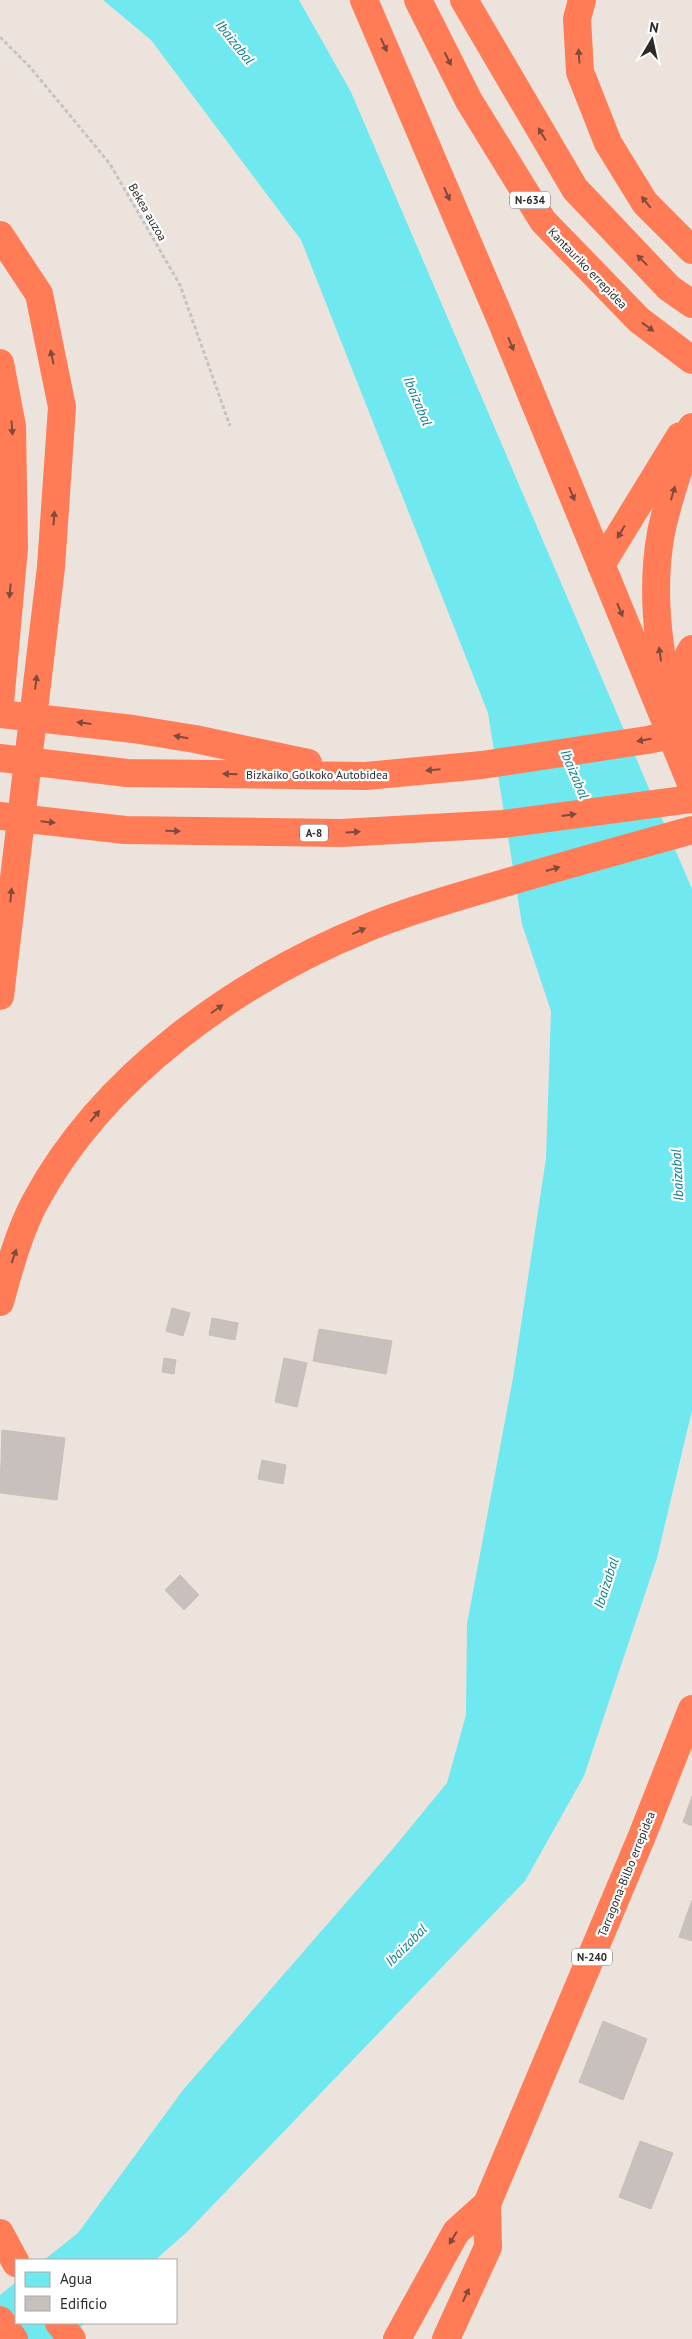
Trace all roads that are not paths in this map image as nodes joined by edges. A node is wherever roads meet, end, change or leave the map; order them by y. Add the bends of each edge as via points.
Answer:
1 (364, 0) edge
2 (418, 0) edge
3 (464, 0) edge
4 (582, 0) edge
5 (0, 235) edge
6 (692, 250) edge
7 (692, 304) edge
8 (692, 360) edge
9 (0, 363) edge
10 (692, 415) edge
11 (692, 427) edge
12 (601, 565) junction
13 (692, 649) edge
14 (0, 702) edge
15 (0, 714) edge
16 (692, 731) edge
17 (0, 758) edge
18 (366, 776) junction
19 (689, 778) edge
20 (692, 799) edge
21 (0, 816) edge
22 (692, 830) edge
23 (0, 996) edge
24 (0, 1302) edge
25 (692, 1708) edge
26 (487, 2204) junction
27 (0, 2233) edge
28 (15, 2261) edge
29 (438, 2265) junction
30 (0, 2320) edge
31 (60, 2324) edge
32 (14, 2339) edge
33 (72, 2339) edge
34 (377, 2339) edge
35 (397, 2339) edge
36 (446, 2339) edge

1 -> 12 highway
2 -> 8 highway, Kantauriko errepidea / N-634 via 469,101 543,221 639,320
7 -> 3 highway via 669,288 574,189
6 -> 4 highway via 645,203 608,143 580,72 577,19
23 -> 5 highway via 50,567 62,407 39,294
9 -> 14 highway via 12,426 14,538
10 -> 12 highway
19 -> 11 highway via 660,658 655,601 661,533
12 -> 19 highway
13 - 19 highway via 688,656
18 -> 15 highway via 133,729
16 -> 18 highway, Bizkaiko Golkoko Autobidea via 482,766
18 -> 17 highway, Bizkaiko Golkoko Autobidea via 127,773
21 -> 20 highway, A-8 via 125,830 341,833 503,824
24 -> 22 highway via 31,1212 66,1151 98,1112 151,1060 240,993 300,958 368,927 506,882
25 - 26 highway, Tarragona-Bilbo errepidea / N-240
26 -> 29 highway, Tarragona-Bilbo errepidea / N-240 via 456,2232
36 -> 26 highway, Tarragona-Bilbo errepidea / N-240 via 488,2247
27 - 28 highway
29 - 34 highway
29 - 35 highway, Tarragona-Bilbo errepidea / N-240
30 - 32 highway
31 - 33 highway

